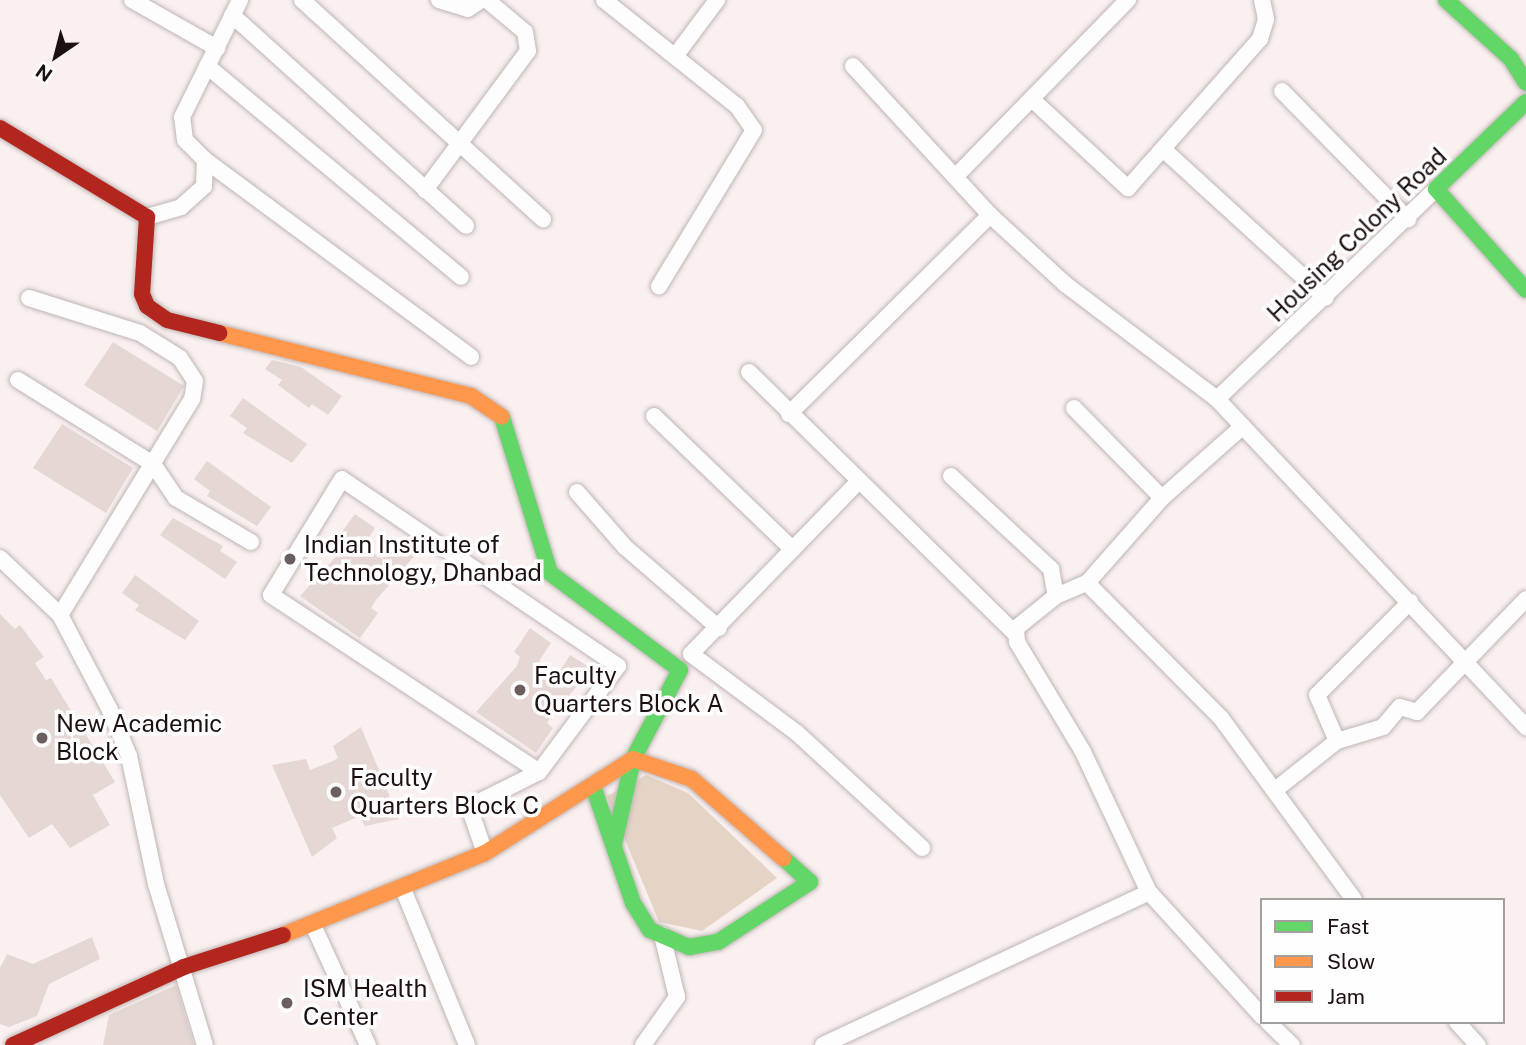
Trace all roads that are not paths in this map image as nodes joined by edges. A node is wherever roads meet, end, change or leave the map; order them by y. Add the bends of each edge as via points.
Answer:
1 (132, 0) edge
2 (302, 0) edge
3 (439, 0) edge
4 (481, 0) edge
5 (487, 0) edge
6 (604, 0) edge
7 (718, 0) edge
8 (1128, 0) edge
9 (1262, 0) edge
10 (1446, 0) edge
11 (236, 7) edge
12 (217, 48) junction
13 (676, 55) junction
14 (207, 66) junction
15 (853, 66) dead end
16 (1526, 83) edge
17 (1282, 91) dead end
18 (1035, 102) junction
19 (1526, 102) edge
20 (0, 128) edge
21 (461, 144) junction
22 (1164, 150) junction
23 (205, 160) junction
24 (957, 175) junction
25 (1436, 189) junction
26 (425, 190) junction
27 (990, 215) junction
28 (147, 218) junction
29 (543, 219) dead end
30 (1408, 219) junction
31 (466, 226) dead end
32 (461, 277) dead end
33 (659, 286) dead end
34 (1526, 290) edge
35 (29, 299) dead end
36 (1326, 299) junction
37 (471, 357) dead end
38 (749, 372) dead end
39 (18, 380) dead end
40 (1217, 399) junction
41 (1074, 408) dead end
42 (789, 414) junction
43 (654, 416) dead end
44 (1243, 426) junction
45 (153, 464) junction
46 (951, 476) dead end
47 (859, 481) junction
48 (577, 492) dead end
49 (1163, 498) junction
50 (251, 542) dead end
51 (792, 550) junction
52 (0, 558) edge
53 (1087, 583) junction
54 (1056, 596) junction
55 (1526, 599) edge
56 (1410, 602) junction
57 (60, 615) junction
58 (719, 628) junction
59 (1014, 632) junction
60 (1466, 662) junction
61 (1526, 727) edge
62 (1337, 741) junction
63 (633, 759) junction
64 (539, 772) junction
65 (593, 786) junction
66 (1275, 790) junction
67 (614, 844) junction
68 (922, 848) dead end
69 (485, 853) junction
70 (403, 889) junction
71 (1149, 892) junction
72 (1353, 898) edge
73 (313, 925) junction
74 (662, 935) junction
75 (184, 967) junction
76 (1260, 1014) edge
77 (1270, 1024) edge
78 (1459, 1024) edge
79 (13, 1045) edge
80 (205, 1045) edge
81 (368, 1045) edge
82 (467, 1045) edge
83 (643, 1045) edge
84 (823, 1045) edge
85 (1293, 1045) edge
86 (1478, 1045) edge

1 - 12 street
2 - 21 street
3 - 4 street via 468,9
5 - 21 street via 530,41
6 - 13 street
7 - 13 street
8 - 18 street
9 - 22 street via 1266,19 1260,39
10 - 16 street via 1511,59
11 - 12 street
11 - 26 street
12 - 14 street
13 - 33 street via 737,106 754,130
14 - 23 street via 180,128
14 - 32 street
15 - 24 street
17 - 30 street
18 - 22 street via 1128,188
18 - 24 street
19 - 25 street, Housing Colony Road
20 - 28 street
21 - 26 street
21 - 29 street
22 - 36 street
23 - 28 street via 204,186 194,199
23 - 37 street
24 - 27 street
25 - 30 street, Housing Colony Road
25 - 34 street
26 - 31 street
27 - 40 street via 1065,284
27 - 42 street
28 - 63 street via 142,294 147,306 167,320 435,386 500,412 550,573 680,670
30 - 36 street, Housing Colony Road
35 - 45 street via 141,333 193,369 192,398
36 - 40 street, Housing Colony Road
38 - 42 street
39 - 45 street
40 - 44 street
41 - 49 street
42 - 47 street
43 - 51 street
44 - 49 street
44 - 56 street
45 - 50 street via 176,498
45 - 57 street
46 - 54 street via 1051,569
47 - 51 street
47 - 59 street
48 - 58 street via 625,547
49 - 53 street
51 - 58 street
52 - 57 street
53 - 54 street
53 - 66 street via 1221,718
54 - 59 street
55 - 60 street
56 - 60 street
56 - 62 street via 1317,695
57 - 75 street via 95,677 129,756 156,884
58 - 68 street via 691,654 797,733
59 - 71 street via 1083,752
60 - 61 street
60 - 62 street via 1417,712 1400,707 1383,727
62 - 66 street
63 - 65 street
63 - 67 street
63 - 74 street via 692,779 810,882 718,942 689,947
64 - 64 street via 618,666 342,479 271,595
64 - 69 street via 469,807
65 - 67 street
65 - 69 street
66 - 72 street
67 - 74 street via 633,903 650,930
69 - 70 street
70 - 73 street
70 - 82 street
71 - 76 street
71 - 84 street
73 - 75 street
73 - 81 street
74 - 83 street via 677,997
75 - 79 street
75 - 80 street
77 - 85 street
78 - 86 street

